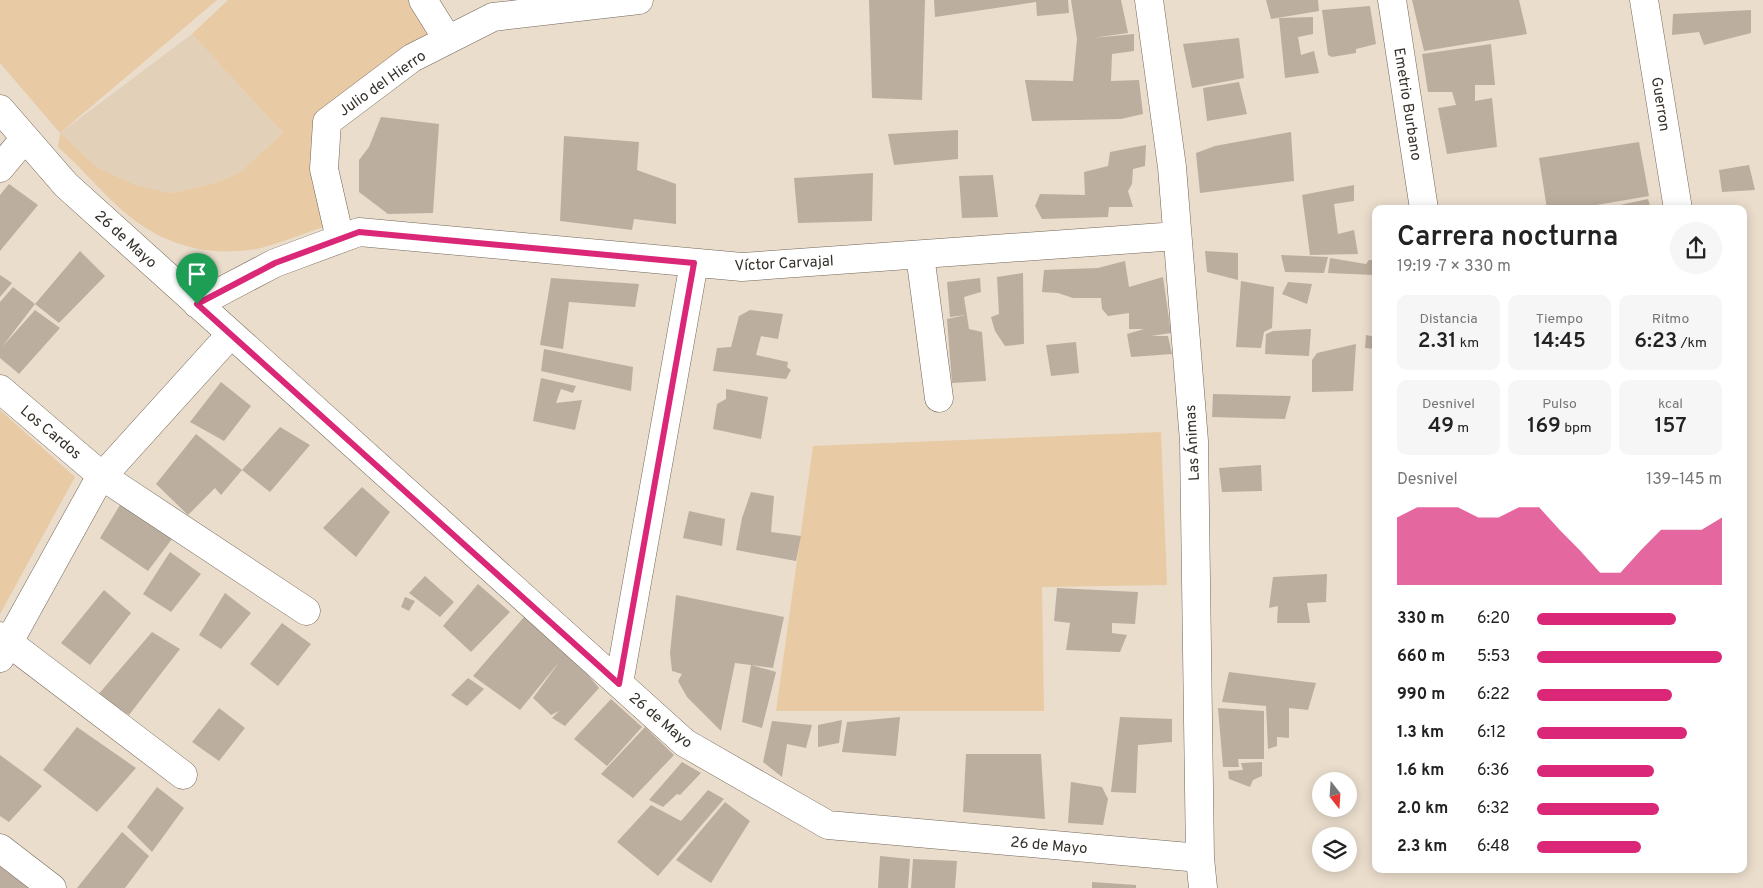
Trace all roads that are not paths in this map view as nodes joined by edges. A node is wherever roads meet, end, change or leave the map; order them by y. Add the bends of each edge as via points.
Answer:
1 (423, 0) edge
2 (639, 0) edge
3 (1149, 0) edge
4 (1392, 0) edge
5 (1644, 0) edge
6 (448, 40) junction
7 (0, 109) edge
8 (25, 138) junction
9 (0, 168) edge
10 (1423, 205) edge
11 (1677, 205) edge
12 (1178, 236) junction
13 (340, 239) junction
14 (920, 255) junction
15 (694, 263) junction
16 (197, 304) junction
17 (232, 334) junction
18 (0, 389) edge
19 (939, 398) dead end
20 (102, 476) junction
21 (306, 611) dead end
22 (3, 646) edge
23 (619, 684) junction
24 (183, 775) dead end
25 (0, 848) edge
26 (1200, 858) junction
27 (52, 888) edge
28 (1203, 888) edge

1 - 6 street
2 - 6 street, Julio del Hierro via 493,17
3 - 12 street, Las Ánimas
4 - 10 street, Emetrio Burbano
5 - 11 street, Guerron
6 - 13 street, Julio del Hierro via 412,58 327,122 324,169
7 - 8 street, 26 de Mayo
8 - 9 street
8 - 16 street, 26 de Mayo via 66,185
12 - 14 street, Víctor Carvajal
12 - 26 street, Las Ánimas via 1194,441
13 - 15 street, Víctor Carvajal via 359,232
13 - 16 street, Víctor Carvajal via 275,263
14 - 15 street, Víctor Carvajal via 742,267
14 - 19 street
15 - 23 street
16 - 17 street, 26 de Mayo
17 - 20 street
17 - 23 street, 26 de Mayo
18 - 20 street, Los Cardos
20 - 21 street, Los Cardos
20 - 22 street
22 - 24 street
23 - 26 street, 26 de Mayo via 684,742 828,825
25 - 27 street
26 - 28 street, Las Ánimas

